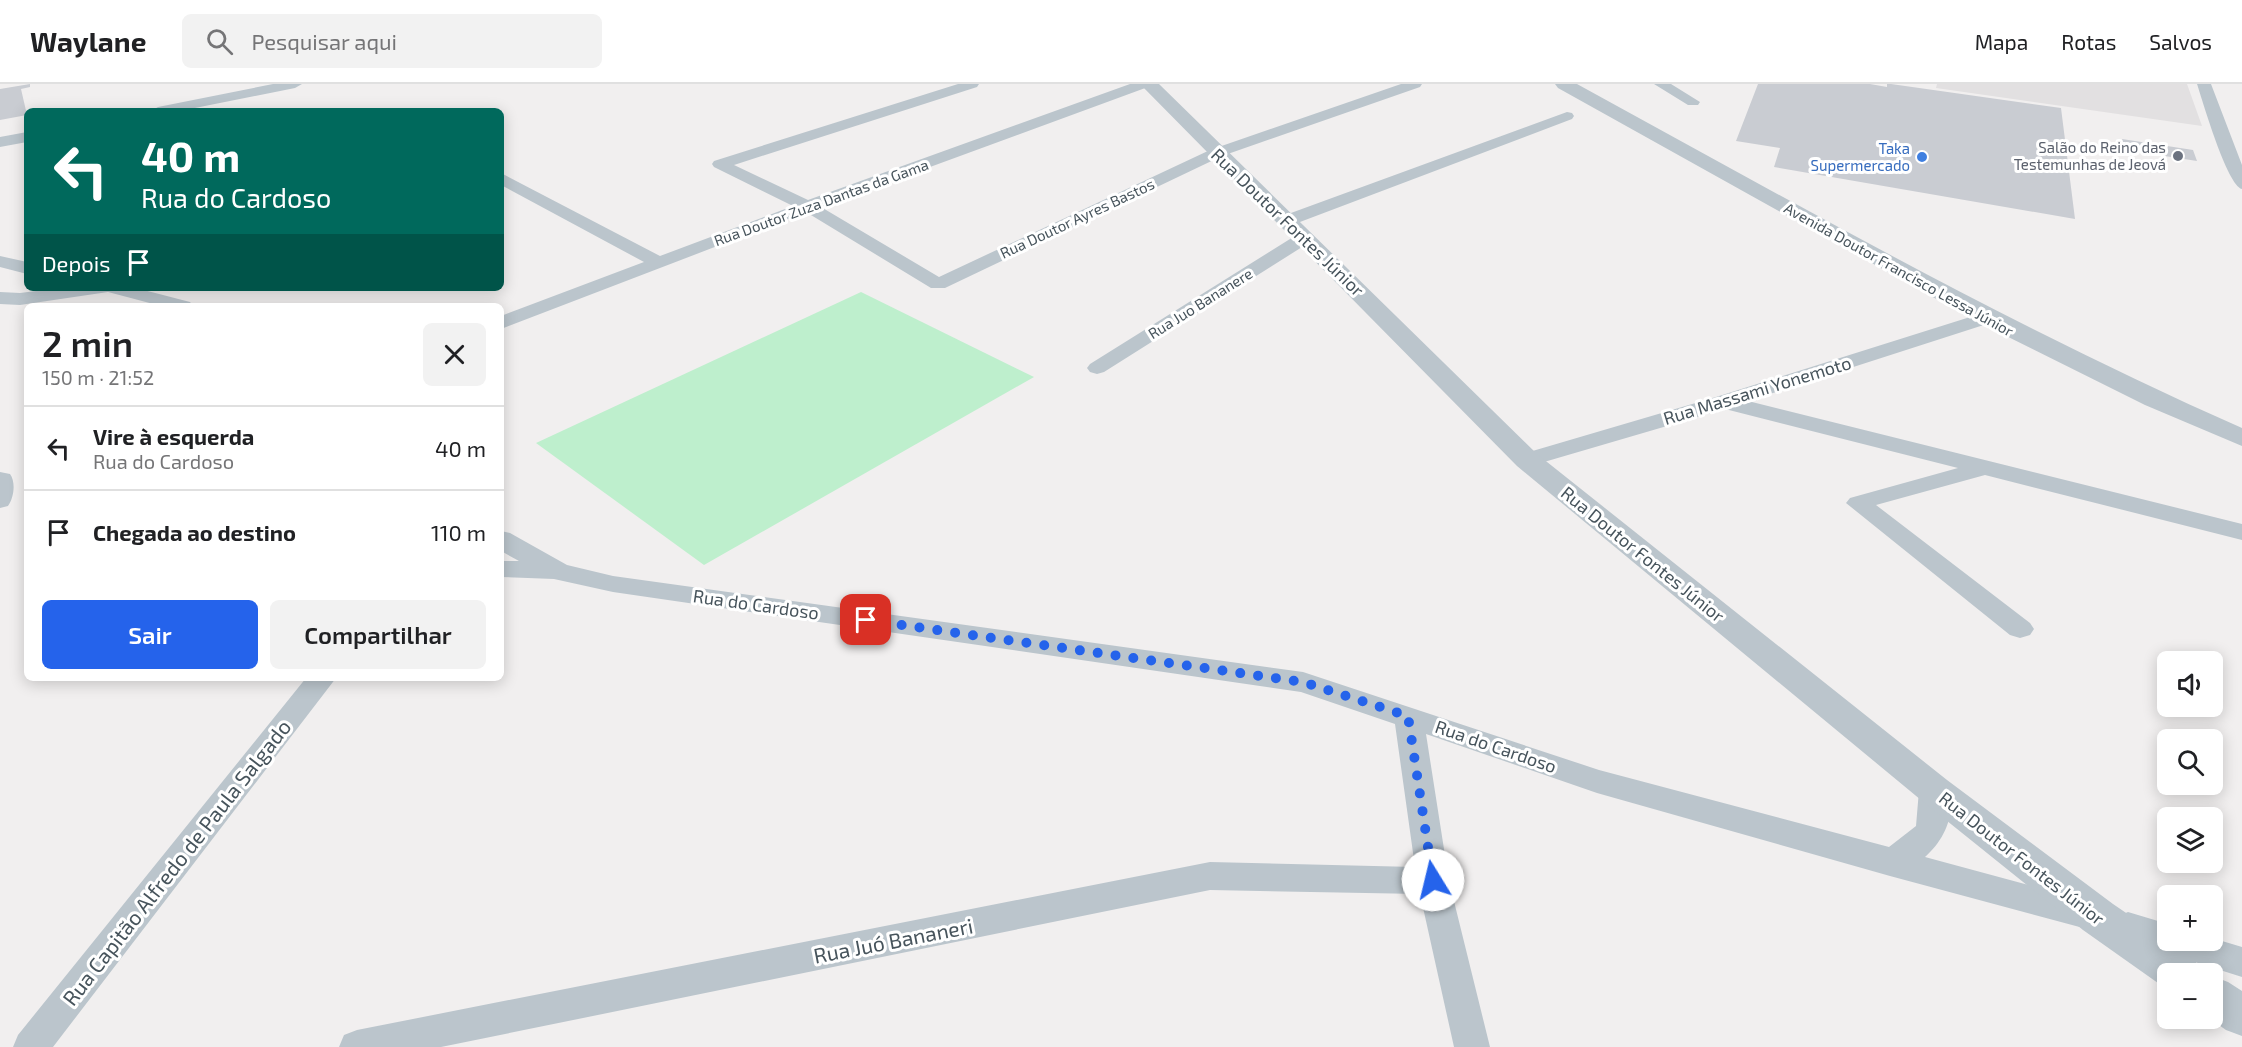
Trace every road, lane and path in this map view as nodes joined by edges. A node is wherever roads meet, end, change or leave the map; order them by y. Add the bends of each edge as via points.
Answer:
1 (295, 84) edge
2 (972, 84) edge
3 (1143, 84) edge
4 (1149, 84) edge
5 (1415, 84) edge
6 (1564, 84) edge
7 (1661, 84) edge
8 (2204, 84) edge
9 (1693, 102) dead end
10 (173, 108) edge
11 (1567, 116) dead end
12 (24, 138) edge
13 (0, 142) edge
14 (1216, 153) junction
15 (504, 180) edge
16 (2242, 184) edge
17 (807, 206) junction
18 (1295, 229) junction
19 (659, 263) junction
20 (126, 291) edge
21 (50, 292) edge
22 (0, 298) edge
23 (172, 303) edge
24 (0, 313) edge
25 (1986, 318) junction
26 (504, 322) edge
27 (1096, 368) dead end
28 (1724, 402) junction
29 (2242, 438) edge
30 (1527, 460) junction
31 (1983, 468) junction
32 (2242, 532) edge
33 (504, 541) edge
34 (504, 569) edge
35 (559, 572) junction
36 (2020, 629) dead end
37 (320, 681) edge
38 (1408, 716) junction
39 (1934, 790) junction
40 (1890, 862) junction
41 (1433, 880) junction
42 (2098, 917) junction
43 (2157, 936) edge
44 (2207, 951) edge
45 (2242, 962) edge
46 (2164, 963) edge
47 (2223, 1003) edge
48 (2242, 1016) edge
49 (31, 1047) edge
50 (357, 1047) edge
51 (1472, 1047) edge

1 - 10 street
2 - 17 street via 720,164
3 - 17 street, Rua Doutor Zuza Dantas da Gama
4 - 14 street, Rua Doutor Fontes Júnior
5 - 14 street, Rua Doutor Ayres Bastos
6 - 25 street, Avenida Doutor Francisco Lessa Júnior
7 - 9 street
8 - 16 street
11 - 18 street, Rua Juo Bananere
12 - 13 street
14 - 17 street, Rua Doutor Ayres Bastos via 938,284
14 - 18 street, Rua Doutor Fontes Júnior
15 - 19 street
17 - 19 street, Rua Doutor Zuza Dantas da Gama
18 - 27 street, Rua Juo Bananere
18 - 30 street, Rua Doutor Fontes Júnior
19 - 26 street, Rua Doutor Zuza Dantas da Gama
20 - 23 street
21 - 22 street
21 - 24 street
25 - 28 street, Rua Massami Yonemoto
25 - 29 street, Avenida Doutor Francisco Lessa Júnior via 2164,405
28 - 30 street, Rua Massami Yonemoto
28 - 31 street
30 - 39 street, Rua Doutor Fontes Júnior
31 - 32 street
31 - 36 street via 1858,503
33 - 35 street, Rua do Cardoso
34 - 35 street
35 - 38 street, Rua do Cardoso via 613,584 1303,682
37 - 49 street, Rua Capitão Alfredo de Paula Salgado
38 - 40 street, Rua do Cardoso via 1597,781
38 - 41 street
39 - 40 street via 1936,812 1932,832 1918,846
39 - 42 street, Rua Doutor Fontes Júnior
40 - 42 street, Rua do Cardoso
41 - 50 street, Rua Juó Bananeri via 1210,876
41 - 51 street
42 - 43 street, Rua do Cardoso
42 - 46 street, Rua Doutor Fontes Júnior
44 - 45 street
47 - 48 street

